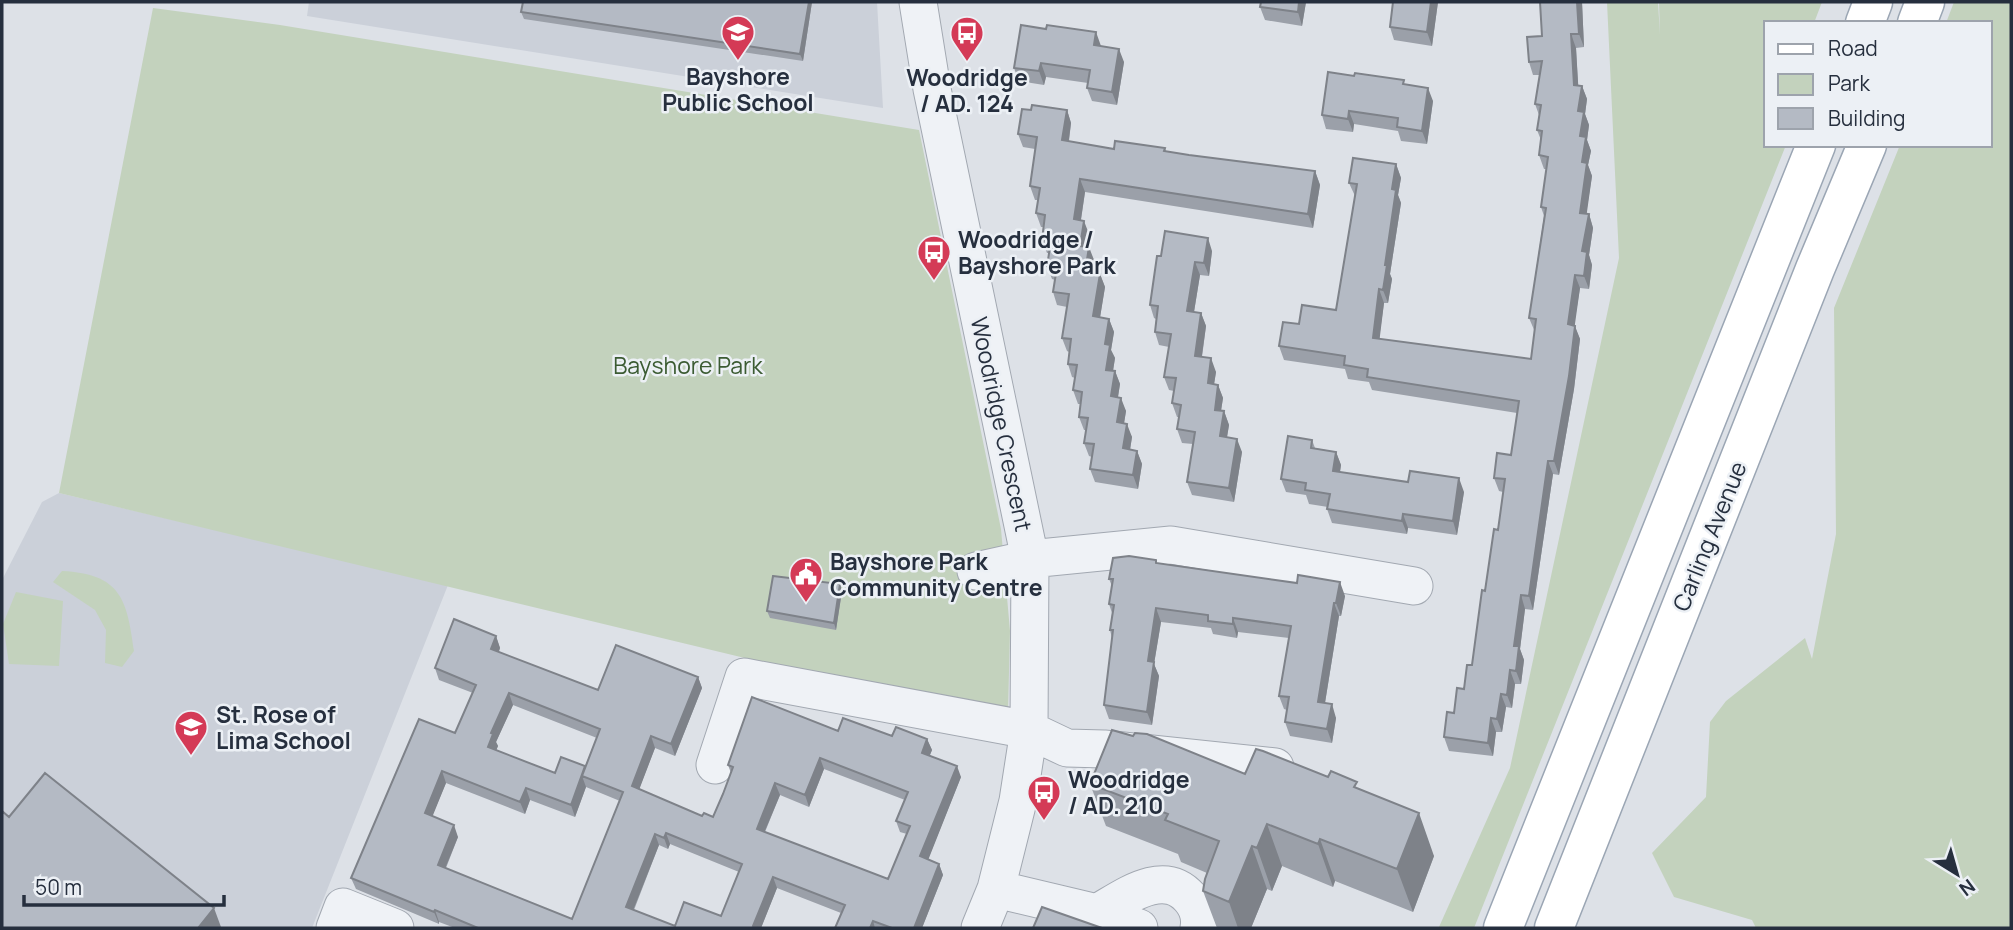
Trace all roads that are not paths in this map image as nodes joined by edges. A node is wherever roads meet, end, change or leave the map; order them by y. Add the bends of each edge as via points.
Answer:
1 (918, 2) edge
2 (1873, 2) edge
3 (1925, 2) edge
4 (1866, 21) edge
5 (1918, 21) edge
6 (1814, 147) edge
7 (1866, 147) edge
8 (1030, 559) junction
9 (976, 571) dead end
10 (1413, 586) dead end
11 (1029, 730) junction
12 (715, 765) dead end
13 (1275, 767) edge
14 (996, 888) junction
15 (1097, 914) junction
16 (335, 928) edge
17 (396, 928) edge
18 (980, 928) edge
19 (1139, 928) edge
20 (1199, 928) edge
21 (1503, 928) edge
22 (1553, 928) edge

1 - 8 street, Woodridge Crescent
2 - 4 main road
3 - 5 main road
6 - 21 main road, Carling Avenue
7 - 22 main road, Carling Avenue
8 - 9 street
8 - 10 street via 1171,545
8 - 11 street, Woodridge Crescent
11 - 12 street via 744,677
11 - 13 street via 1067,748
11 - 14 street, Woodridge Crescent via 1018,801
14 - 15 street
14 - 18 street, Woodridge Crescent
15 - 19 street
15 - 20 street via 1142,888 1164,884 1187,895 1197,907
16 - 17 street via 343,907

